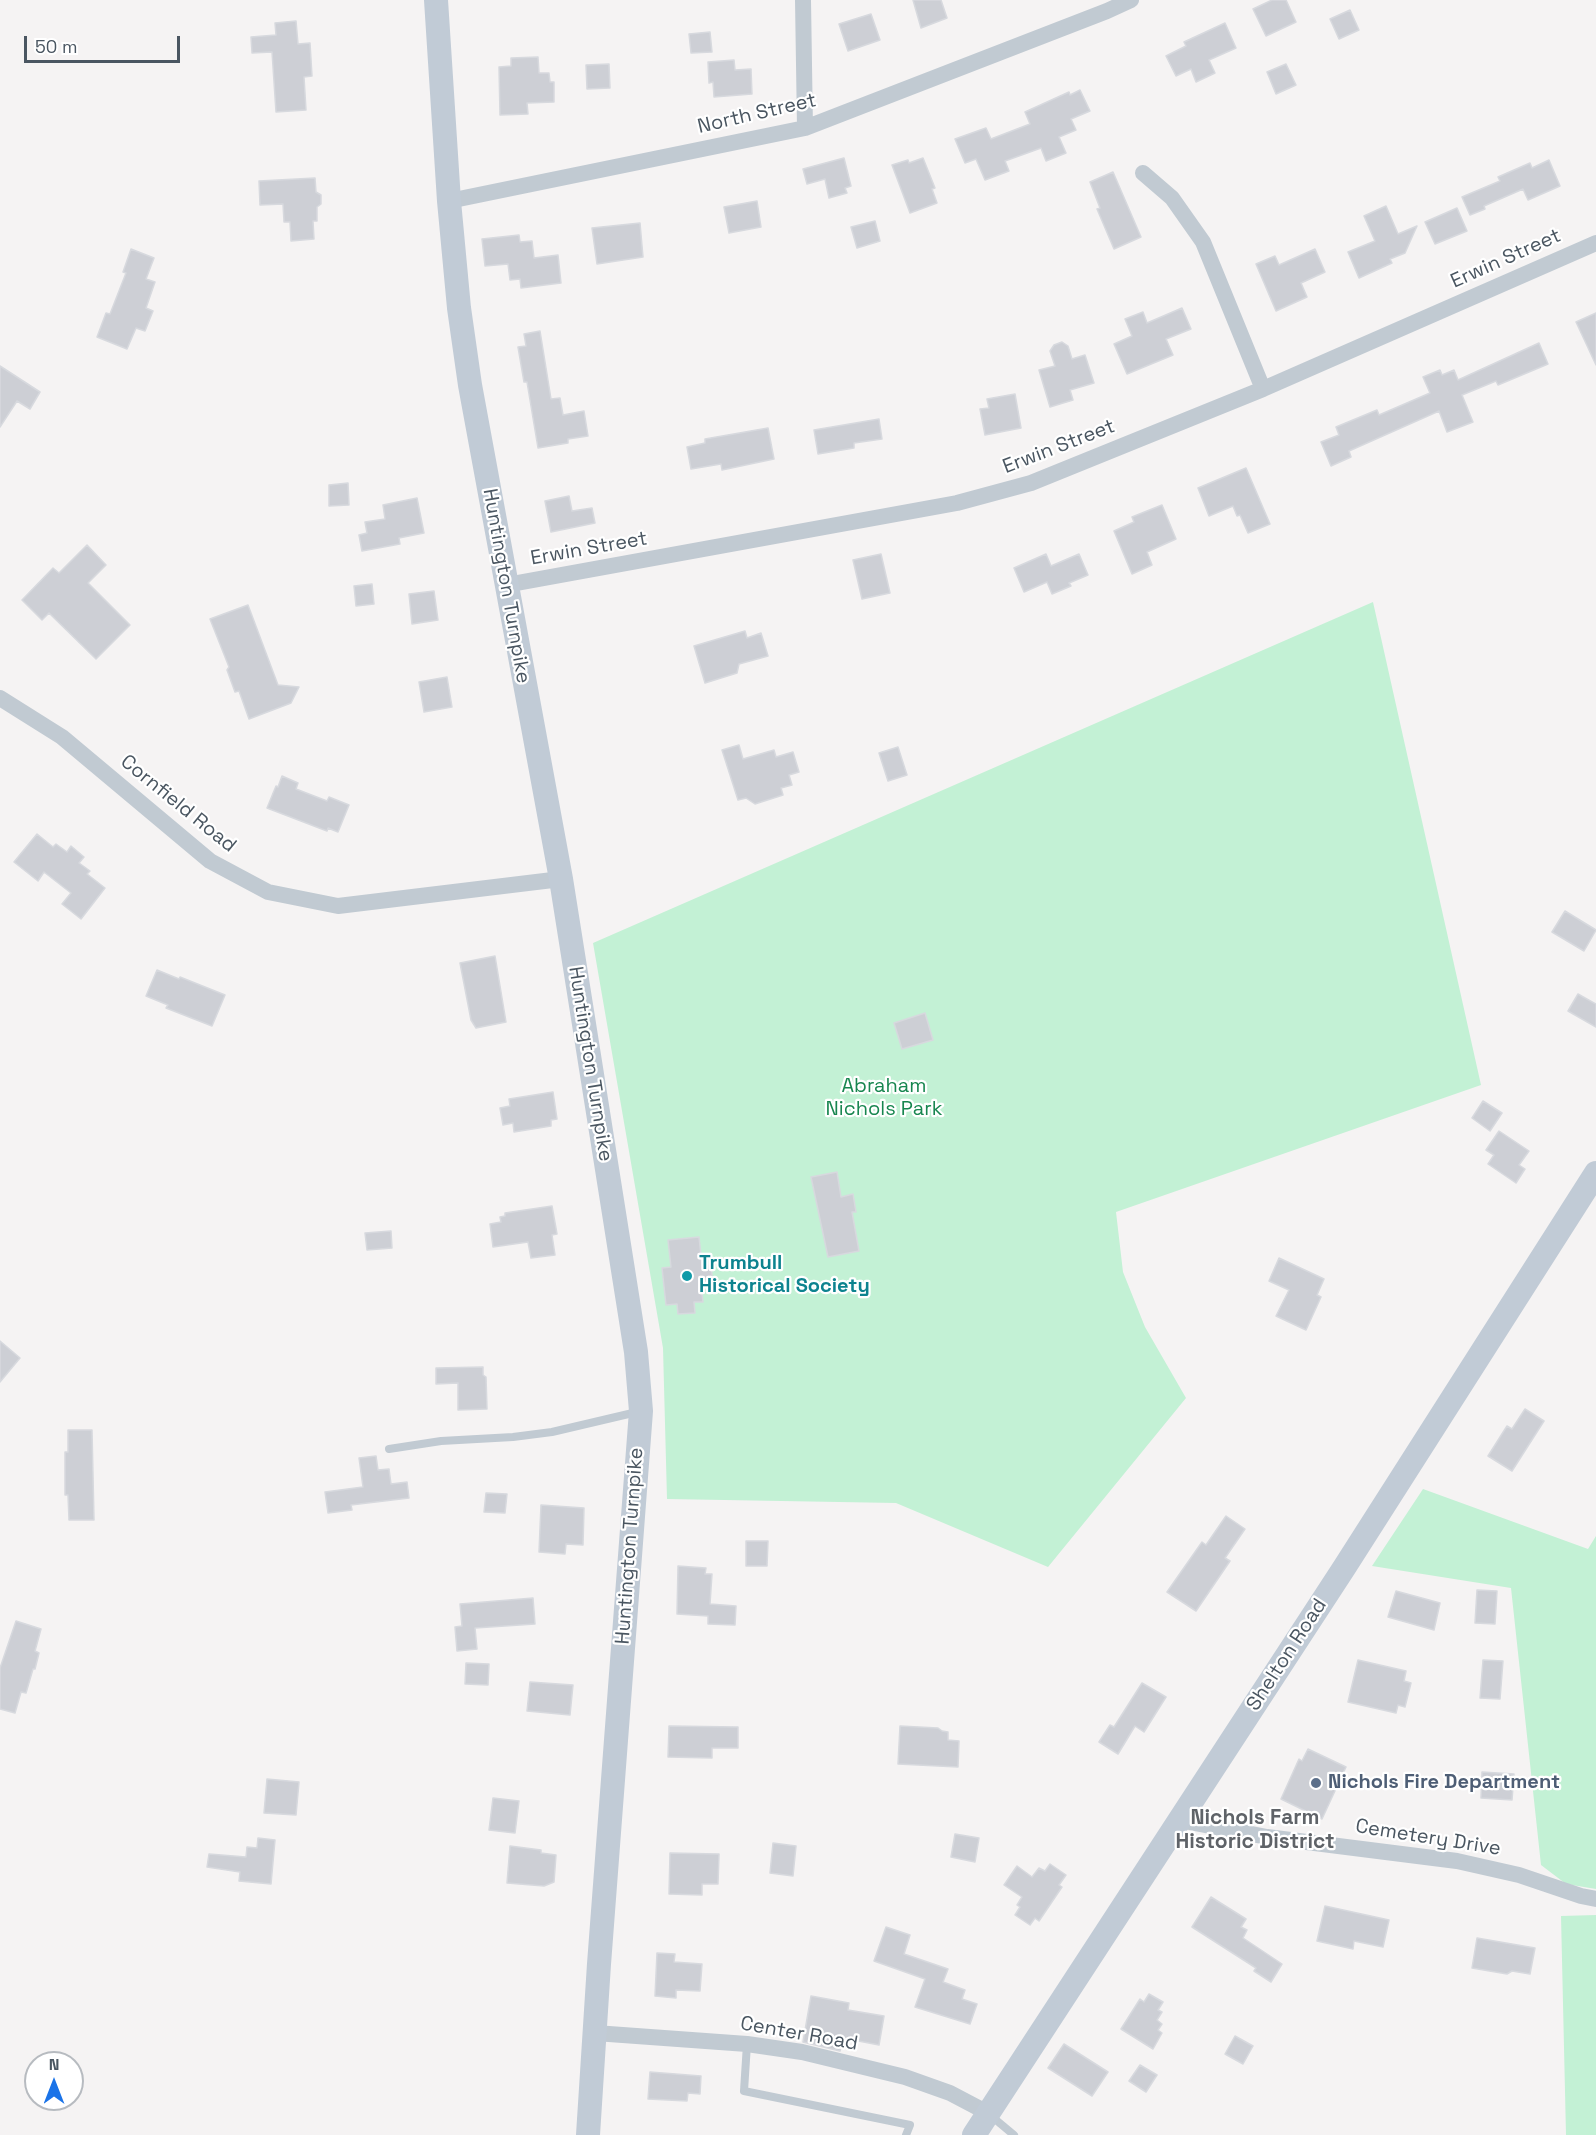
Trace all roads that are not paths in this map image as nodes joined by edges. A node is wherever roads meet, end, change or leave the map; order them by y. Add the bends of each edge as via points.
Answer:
1 (436, 0) edge
2 (802, 0) edge
3 (1131, 0) edge
4 (805, 128) junction
5 (1143, 173) dead end
6 (449, 201) junction
7 (1596, 243) edge
8 (1263, 388) junction
9 (506, 585) junction
10 (0, 698) edge
11 (561, 879) junction
12 (1596, 1173) edge
13 (641, 1411) junction
14 (389, 1449) dead end
15 (1179, 1820) junction
16 (1596, 1899) edge
17 (595, 2033) junction
18 (747, 2044) junction
19 (988, 2113) junction
20 (588, 2135) edge
21 (906, 2135) edge
22 (974, 2135) edge
23 (1014, 2135) edge

1 - 6 main road, Huntington Turnpike
2 - 4 street
3 - 4 street, North Street
4 - 6 street, North Street
5 - 8 street via 1172,198 1203,242
6 - 9 main road, Huntington Turnpike via 470,385
7 - 8 street, Erwin Street
8 - 9 street, Erwin Street via 1021,486 957,503
9 - 11 main road, Huntington Turnpike
10 - 11 street, Cornfield Road via 62,737 210,861 268,892 338,906
11 - 13 main road, Huntington Turnpike via 636,1352
12 - 15 main road, Shelton Road
13 - 14 lane via 552,1432
13 - 17 main road, Huntington Turnpike
15 - 16 street, Cemetery Drive via 1267,1837 1457,1861
15 - 19 main road, Shelton Road
17 - 18 street, Center Road
17 - 20 main road, Huntington Turnpike
18 - 19 street, Center Road via 802,2052 904,2078 950,2093
18 - 21 lane via 744,2091 910,2125
19 - 22 main road, Shelton Road
19 - 23 lane

